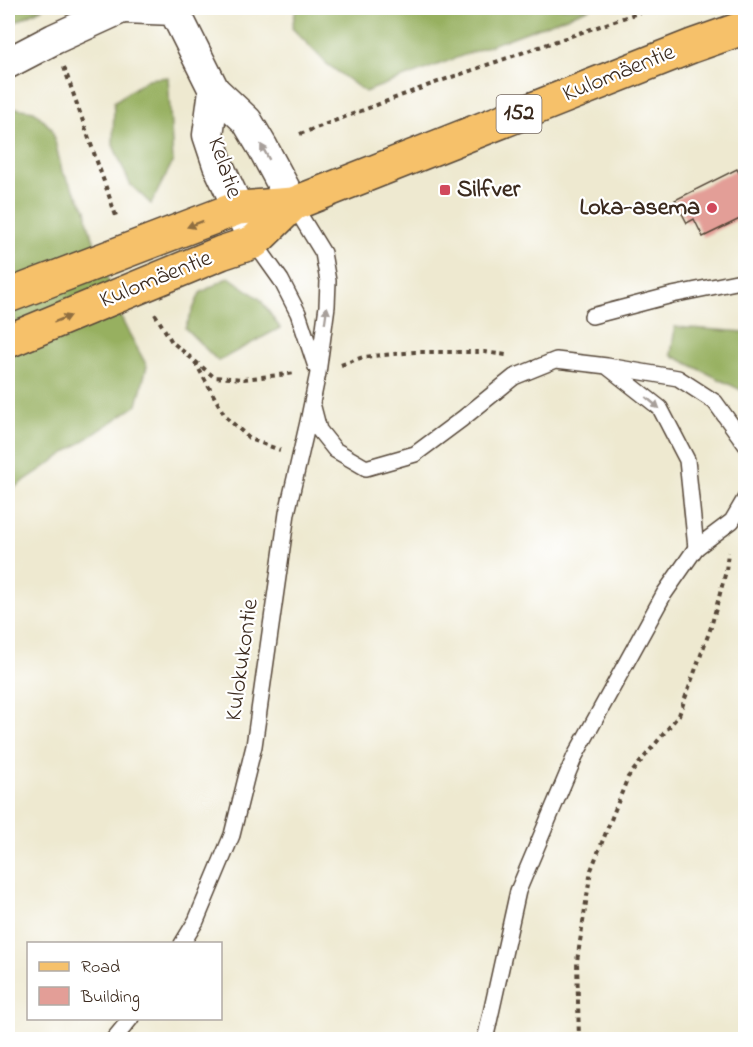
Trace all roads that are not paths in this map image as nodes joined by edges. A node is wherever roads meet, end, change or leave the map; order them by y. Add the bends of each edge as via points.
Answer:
1 (123, 8) edge
2 (746, 27) edge
3 (8, 63) edge
4 (214, 90) junction
5 (293, 204) junction
6 (238, 208) junction
7 (254, 242) junction
8 (746, 279) edge
9 (8, 296) edge
10 (592, 316) dead end
11 (8, 341) edge
12 (607, 366) junction
13 (318, 373) junction
14 (312, 402) junction
15 (746, 445) edge
16 (746, 497) edge
17 (696, 549) junction
18 (183, 942) edge
19 (129, 1020) edge
20 (113, 1040) edge
21 (485, 1040) edge

1 - 3 street, Kelatie
1 - 4 street, Kelatie via 174,10
2 - 5 main road, Kulomäentie / 152
5 -> 4 street, Kelatie via 247,121
4 - 6 street, Kelatie via 208,135
5 - 6 main road, Kulomäentie / 152
5 - 7 main road, Kulomäentie / 152
13 -> 5 lane, Kulokukontie via 328,281 323,253
6 - 7 street, Kelatie
6 -> 9 main road, Kulomäentie / 152
11 -> 7 main road, Kulomäentie / 152
7 - 13 lane via 298,313
8 - 10 lane
12 - 14 lane via 556,360 514,377 415,454 366,468 334,450 319,430
12 - 15 lane via 678,378 715,402
12 -> 17 lane via 660,408 687,460
13 - 14 lane, Kulokukontie
14 - 18 lane, Kulokukontie via 287,513 254,746 232,835
16 - 17 lane via 732,521
17 - 21 lane via 664,594 581,746 544,828 518,891
19 - 20 lane

